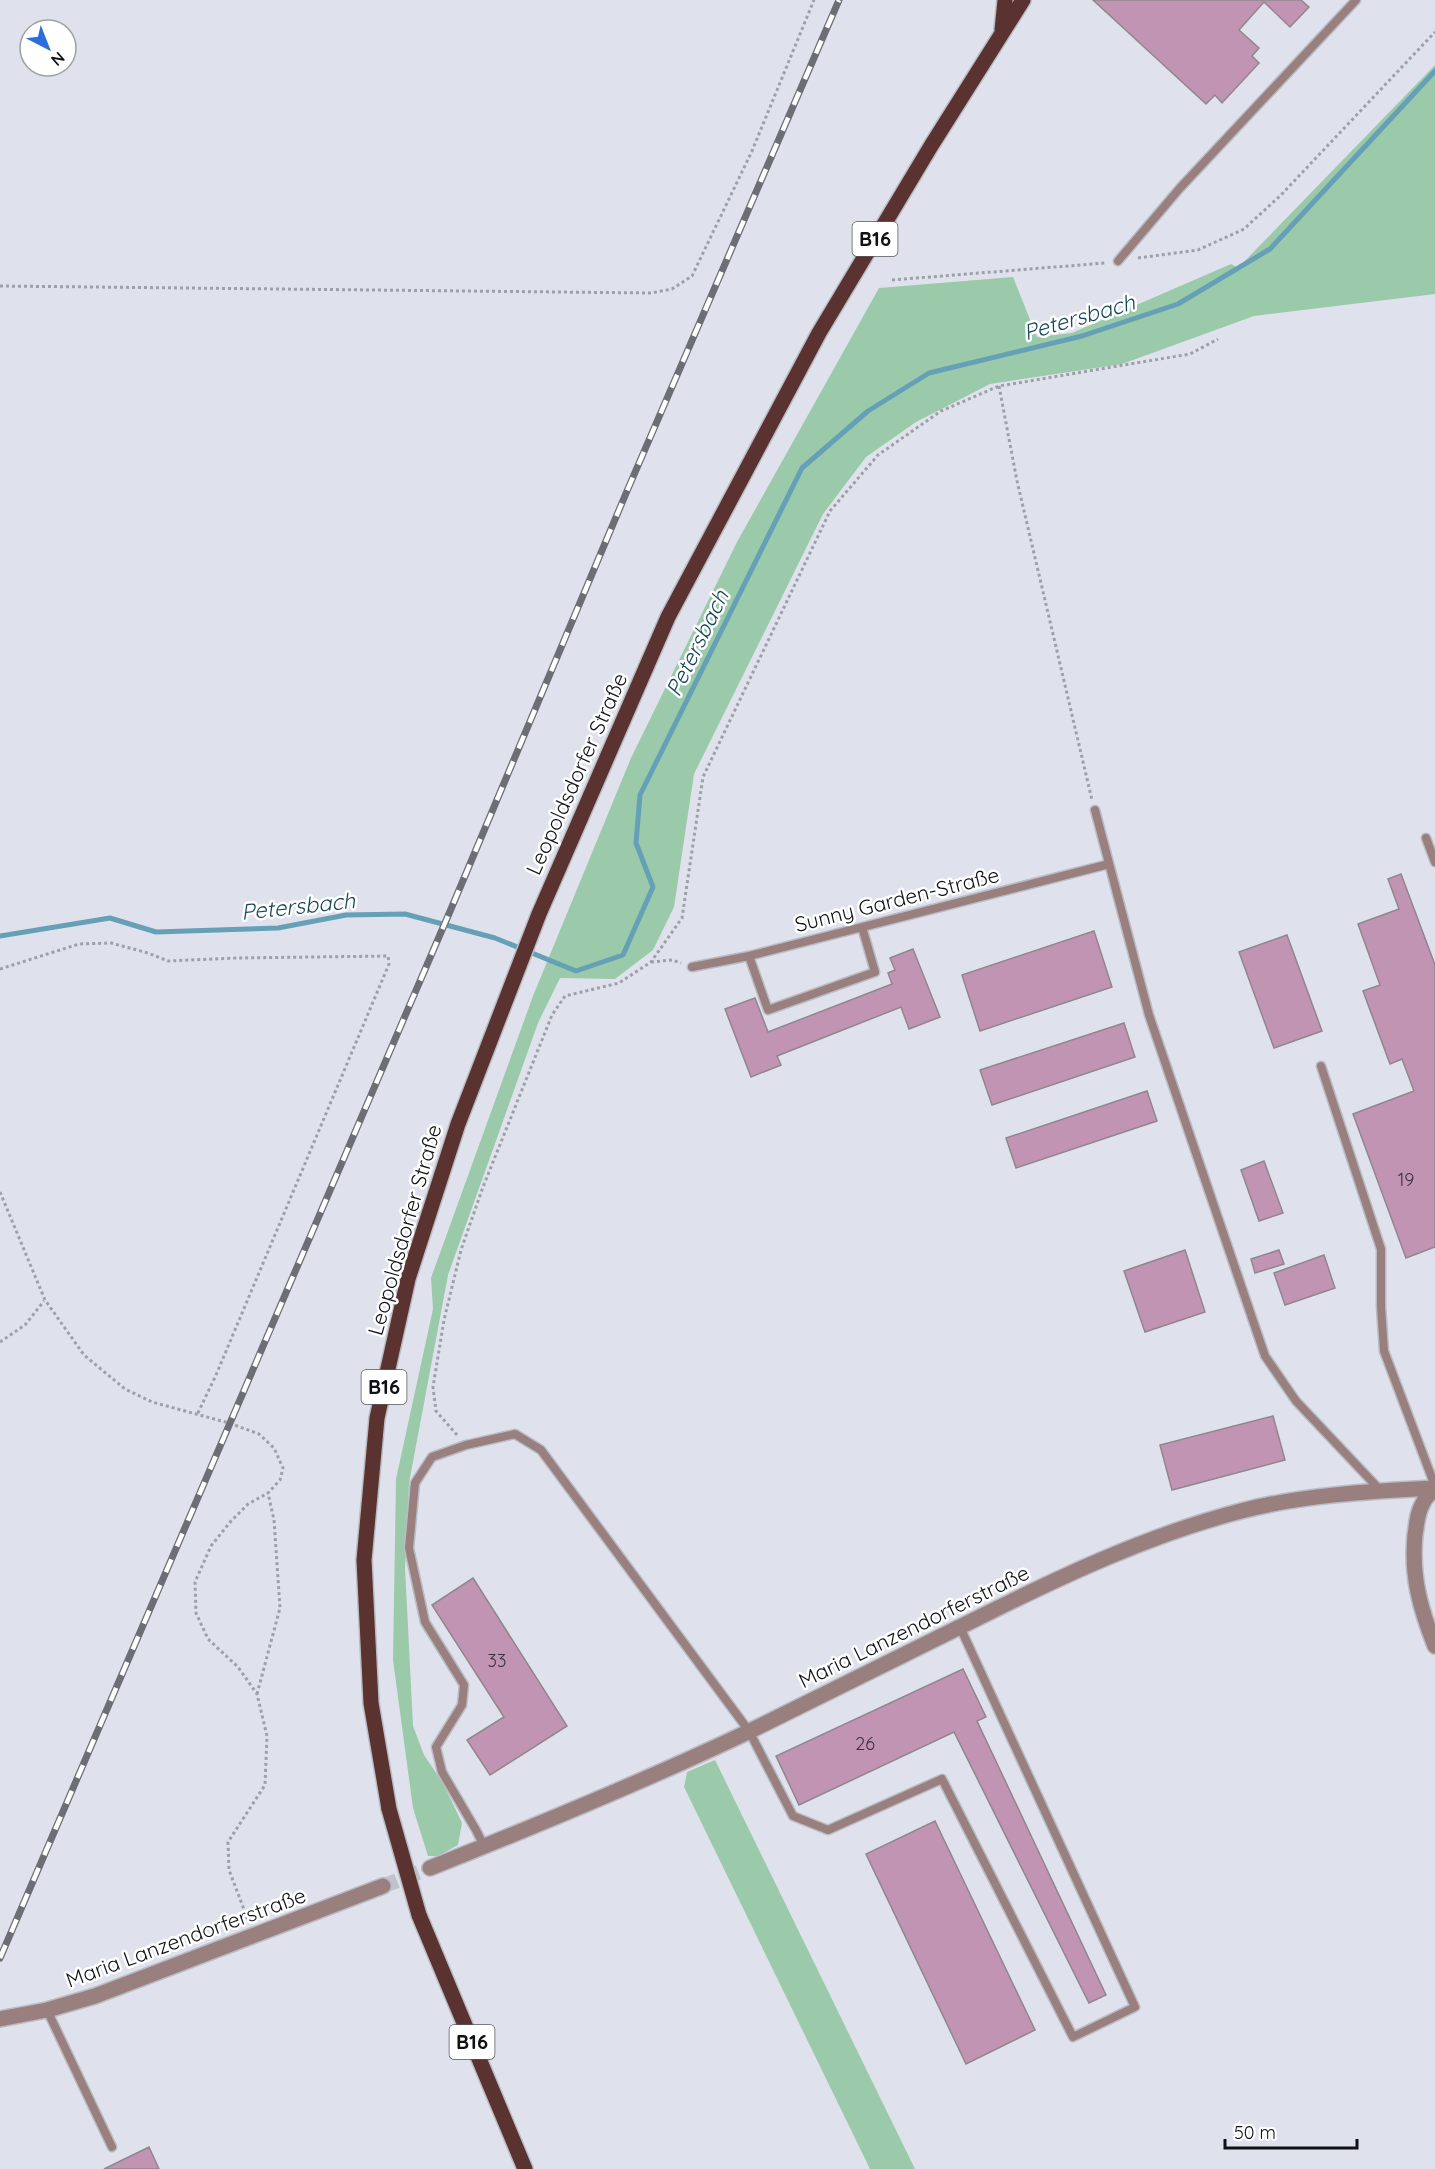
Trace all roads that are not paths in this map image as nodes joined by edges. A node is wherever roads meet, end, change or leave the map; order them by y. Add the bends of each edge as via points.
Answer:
1 (1005, 0) edge
2 (1023, 0) edge
3 (1356, 0) edge
4 (1002, 33) junction
5 (1118, 261) road end
6 (1095, 810) road end
7 (1426, 838) dead end
8 (1435, 862) edge
9 (1109, 864) junction
10 (862, 927) junction
11 (748, 956) junction
12 (692, 967) road end
13 (1321, 1066) dead end
14 (1435, 1488) edge
15 (1381, 1491) junction
16 (960, 1627) junction
17 (1435, 1646) edge
18 (749, 1731) junction
19 (484, 1846) junction
20 (430, 1868) tunnel mouth
21 (383, 1887) tunnel mouth
22 (47, 2010) junction
23 (0, 2019) edge
24 (112, 2146) dead end
25 (525, 2169) edge

1 - 4 main road
2 - 4 main road, B16
3 - 5 lane via 1180,188
4 - 25 main road, Leopoldsdorfer Straße / B16, bridge via 819,333 668,617 539,914 458,1124 408,1279 376,1418 364,1560 371,1703 389,1809 419,1915
6 - 9 lane
7 - 8 lane
9 - 10 lane, Sunny Garden-Straße
9 - 15 lane via 1149,1015 1265,1356 1296,1401
10 - 11 lane, Sunny Garden-Straße
10 - 11 lane via 875,972 768,1010
11 - 12 lane, Sunny Garden-Straße
13 - 14 lane via 1382,1250 1384,1351
14 - 15 street, Maria Lanzendorferstraße
14 - 17 street via 1418,1514 1414,1544 1415,1583
15 - 16 street, Maria Lanzendorferstraße via 1242,1510 1186,1528 1088,1566
16 - 18 street, Maria Lanzendorferstraße
16 - 18 lane via 1135,2007 1073,2037 942,1779 828,1830 793,1816
18 - 19 street, Maria Lanzendorferstraße
18 - 19 lane via 541,1450 515,1434 432,1457 415,1483 409,1548 425,1622 464,1685 462,1705 436,1747 442,1772
19 - 20 street, Maria Lanzendorferstraße
21 - 22 street, Maria Lanzendorferstraße via 106,1992
22 - 23 street, Maria Lanzendorferstraße
22 - 24 lane

